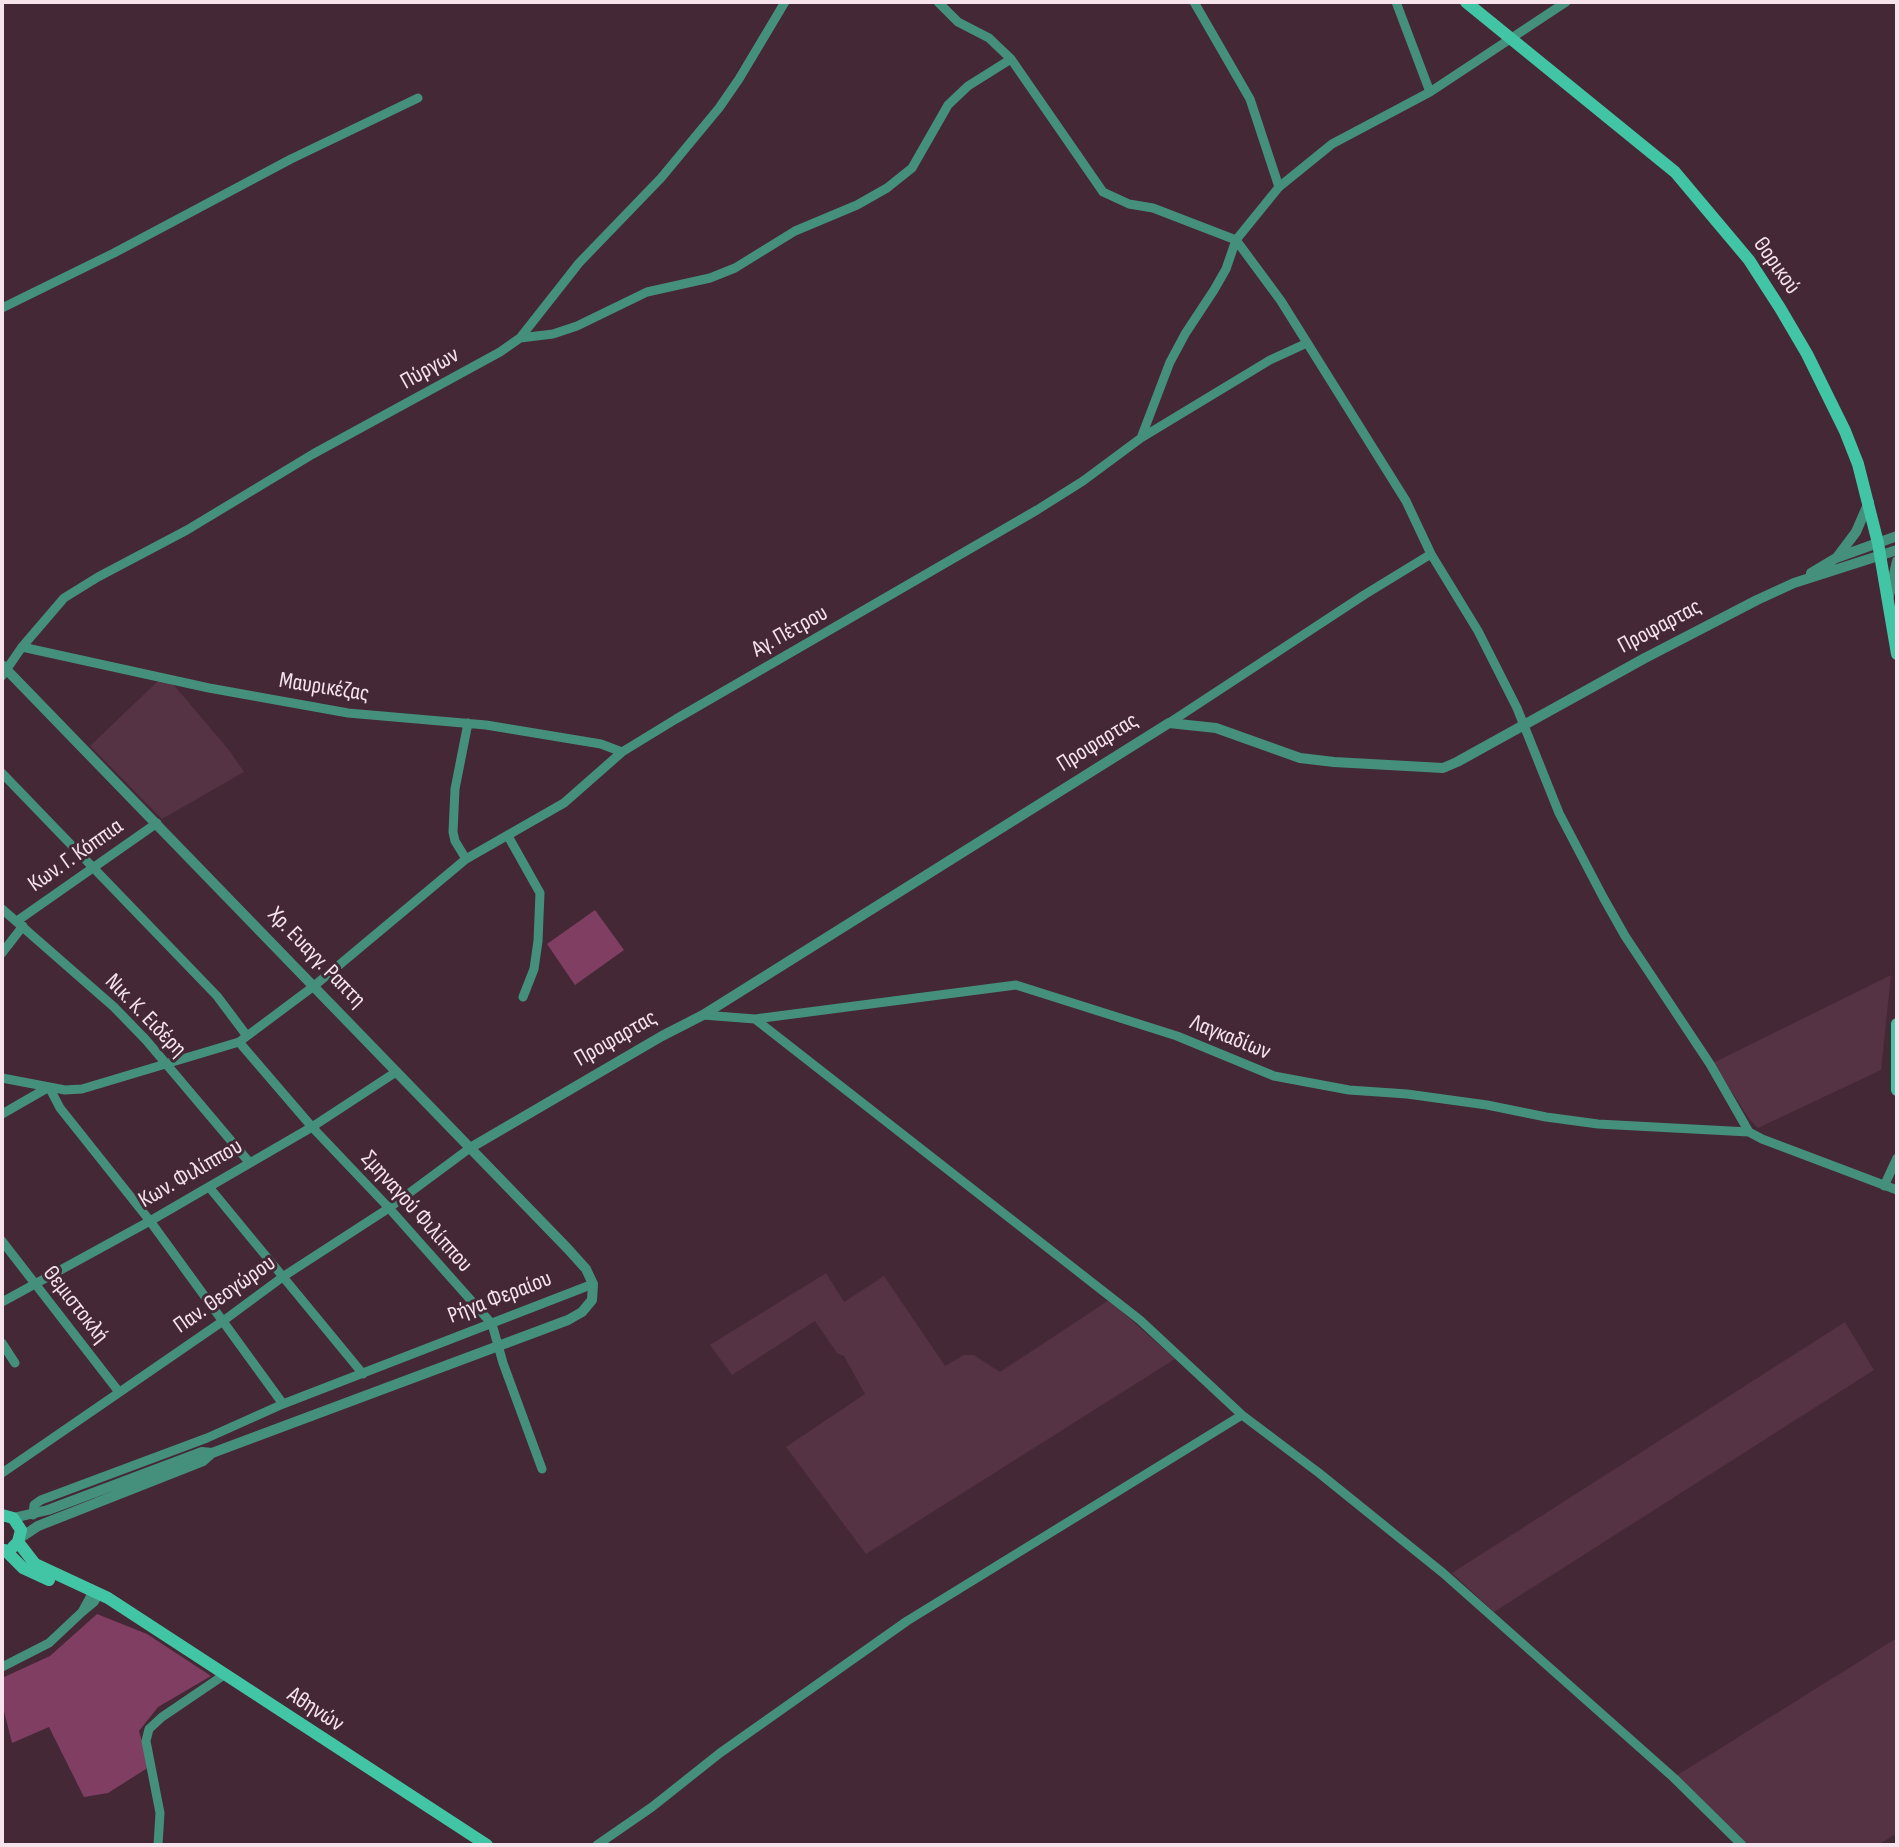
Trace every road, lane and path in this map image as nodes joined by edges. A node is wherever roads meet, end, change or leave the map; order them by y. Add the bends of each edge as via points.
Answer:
1 (785, 2) edge
2 (938, 2) edge
3 (1194, 2) edge
4 (1396, 2) edge
5 (1466, 2) edge
6 (1566, 2) edge
7 (1511, 38) junction
8 (1011, 59) junction
9 (1430, 92) junction
10 (418, 99) dead end
11 (1279, 187) junction
12 (1236, 240) junction
13 (2, 309) edge
14 (520, 338) junction
15 (1307, 343) junction
16 (1141, 438) junction
17 (1869, 502) junction
18 (1897, 536) edge
19 (1879, 549) junction
20 (1897, 550) edge
21 (1431, 554) junction
22 (1836, 558) junction
23 (1897, 561) edge
24 (1794, 583) junction
25 (1889, 603) junction
26 (22, 647) junction
27 (1897, 654) edge
28 (3, 671) edge
29 (468, 723) junction
30 (1169, 723) junction
31 (1524, 725) junction
32 (622, 752) junction
33 (2, 773) edge
34 (157, 822) junction
35 (508, 836) junction
36 (466, 859) junction
37 (94, 867) junction
38 (2, 909) edge
39 (20, 924) junction
40 (2, 953) edge
41 (314, 986) junction
42 (523, 997) dead end
43 (703, 1015) junction
44 (755, 1019) junction
45 (1897, 1024) edge
46 (243, 1039) junction
47 (165, 1062) junction
48 (396, 1072) junction
49 (2, 1078) edge
50 (49, 1087) junction
51 (1897, 1090) edge
52 (2, 1114) edge
53 (312, 1127) junction
54 (1749, 1132) junction
55 (470, 1148) junction
56 (1897, 1158) edge
57 (249, 1162) junction
58 (1884, 1186) junction
59 (209, 1187) junction
60 (1897, 1190) edge
61 (388, 1208) junction
62 (150, 1221) junction
63 (2, 1241) edge
64 (284, 1276) junction
65 (34, 1283) junction
66 (593, 1284) junction
67 (2, 1301) edge
68 (223, 1321) junction
69 (492, 1324) junction
70 (2, 1343) edge
71 (498, 1344) junction
72 (15, 1363) dead end
73 (363, 1374) junction
74 (119, 1392) junction
75 (283, 1404) junction
76 (1242, 1415) junction
77 (207, 1438) junction
78 (212, 1453) junction
79 (542, 1469) dead end
80 (2, 1473) edge
81 (33, 1515) junction
82 (7, 1517) edge
83 (19, 1540) junction
84 (3, 1550) edge
85 (94, 1596) junction
86 (2, 1667) edge
87 (224, 1675) junction
88 (158, 1845) edge
89 (487, 1845) edge
90 (597, 1845) edge
91 (1742, 1845) edge

1 - 14 street, Πύργων via 719,108 661,178 579,263
2 - 8 street
3 - 11 street via 1250,99
4 - 9 street
5 - 7 main road, Θορικού
6 - 7 street
7 - 9 street
7 - 17 main road, Θορικού via 1675,172 1749,260 1807,354 1846,431
8 - 12 street via 1103,192
8 - 14 street via 968,86 948,105 912,168 887,188 795,231 735,268 647,292 553,334
9 - 11 street via 1332,144
10 - 13 street via 291,159
11 - 12 street
12 - 15 street
12 - 16 street via 1226,269 1170,362
14 - 26 street, Πύργων via 64,598
15 - 16 street, Αγ. Πέτρου via 1270,360
15 - 21 street via 1406,501
16 - 32 street, Αγ. Πέτρου via 1037,510
17 - 19 main road, Θορικού
17 - 22 street via 1856,533
18 - 19 street, Προφαρτας
19 - 20 street, Προφαρτας
19 - 22 street, Προφαρτας
19 - 24 street, Προφαρτας
19 - 25 main road, Θορικού
21 - 30 street
21 - 31 street via 1478,631
22 - 24 street, Προφαρτας
23 - 25 street
24 - 31 street, Προφαρτας
25 - 27 main road, Θορικού
26 - 28 street, Πύργων
26 - 29 street, Μαυρικέζας via 348,713
28 - 34 street, Χρ. Ευαγγ. Ραπτη
29 - 32 street, Μαυρικέζας via 601,744
29 - 36 street via 455,789 453,832
30 - 31 street, Προφαρτας via 1216,727 1300,758 1443,768
30 - 43 street, Προφαρτας
31 - 54 street via 1559,813 1603,898
32 - 35 street, Αγ. Πέτρου via 564,803
33 - 37 street, Σμηναγού Φιλίππου
34 - 37 street, Κων. Γ. Κόππια
34 - 41 street, Χρ. Ευαγγ. Ραπτη
35 - 36 street, Αγ. Πέτρου
35 - 42 street via 540,893 534,969
36 - 41 street, Αγ. Πέτρου
37 - 39 street, Κων. Γ. Κόππια
37 - 46 street, Σμηναγού Φιλίππου via 217,996
38 - 39 street, Νικ. Κ. Ειδέρη
39 - 40 street, Κων. Γ. Κόππια
39 - 47 street, Νικ. Κ. Ειδέρη via 114,1007
41 - 46 street, Αγ. Πέτρου
41 - 48 street, Χρ. Ευαγγ. Ραπτη
43 - 44 street, Λαγκαδίων
43 - 55 street, Προφαρτας
44 - 54 street, Λαγκαδίων via 1016,985 1177,1036 1274,1076 1349,1090 1487,1105 1546,1118
44 - 76 street via 1140,1320
45 - 51 main road
46 - 47 street
46 - 53 street, Σμηναγού Φιλίππου
47 - 50 street via 82,1089
47 - 57 street, Νικ. Κ. Ειδέρη
48 - 53 street, Κων. Φιλίππου
48 - 55 street, Χρ. Ευαγγ. Ραπτη
49 - 50 street
50 - 52 street
50 - 62 street via 60,1108
53 - 57 street, Κων. Φιλίππου
53 - 61 street, Σμηναγού Φιλίππου
54 - 58 street
55 - 61 street, Παν. Θεογώρου
55 - 66 street, Χρ. Ευαγγ. Ραπτη via 577,1259
56 - 58 street
57 - 59 street, Κων. Φιλίππου
58 - 60 street
59 - 62 street, Κων. Φιλίππου
59 - 64 street
61 - 64 street, Παν. Θεογώρου
61 - 69 street, Σμηναγού Φιλίππου
62 - 65 street, Κων. Φιλίππου
62 - 68 street
63 - 65 street, Θεμιστοκλή
64 - 68 street, Παν. Θεογώρου
64 - 73 street
65 - 67 street, Κων. Φιλίππου
65 - 74 street, Θεμιστοκλή
66 - 69 street, Ρήγα Φεραίου
66 - 71 street, Ρήγα Φεραίου via 592,1300 582,1312
68 - 74 street, Παν. Θεογώρου
68 - 75 street
69 - 71 street, Σμηναγού Φιλίππου
69 - 73 street, Ρήγα Φεραίου
70 - 72 street
71 - 78 street, Ρήγα Φεραίου
71 - 79 street, Σμηναγού Φιλίππου
73 - 75 street, Ρήγα Φεραίου
74 - 80 street, Παν. Θεογώρου
75 - 77 street, Ρήγα Φεραίου
76 - 90 street via 906,1621
76 - 91 street via 1443,1573 1674,1778
77 - 78 street
77 - 81 street, Ρήγα Φεραίου via 41,1500 34,1505
78 - 81 street, Ρήγα Φεραίου via 202,1452
78 - 83 street, Ρήγα Φεραίου via 193,1466 38,1526
81 - 82 street, Ρήγα Φεραίου
82 - 83 main road via 20,1530
83 - 84 main road
83 - 85 main road, Αθηνών via 35,1564
84 - 85 main road, Αθηνών via 23,1568
85 - 86 street via 49,1643
85 - 87 main road, Αθηνών via 121,1608
87 - 88 street via 149,1729 146,1741 160,1813
87 - 89 main road, Αθηνών

